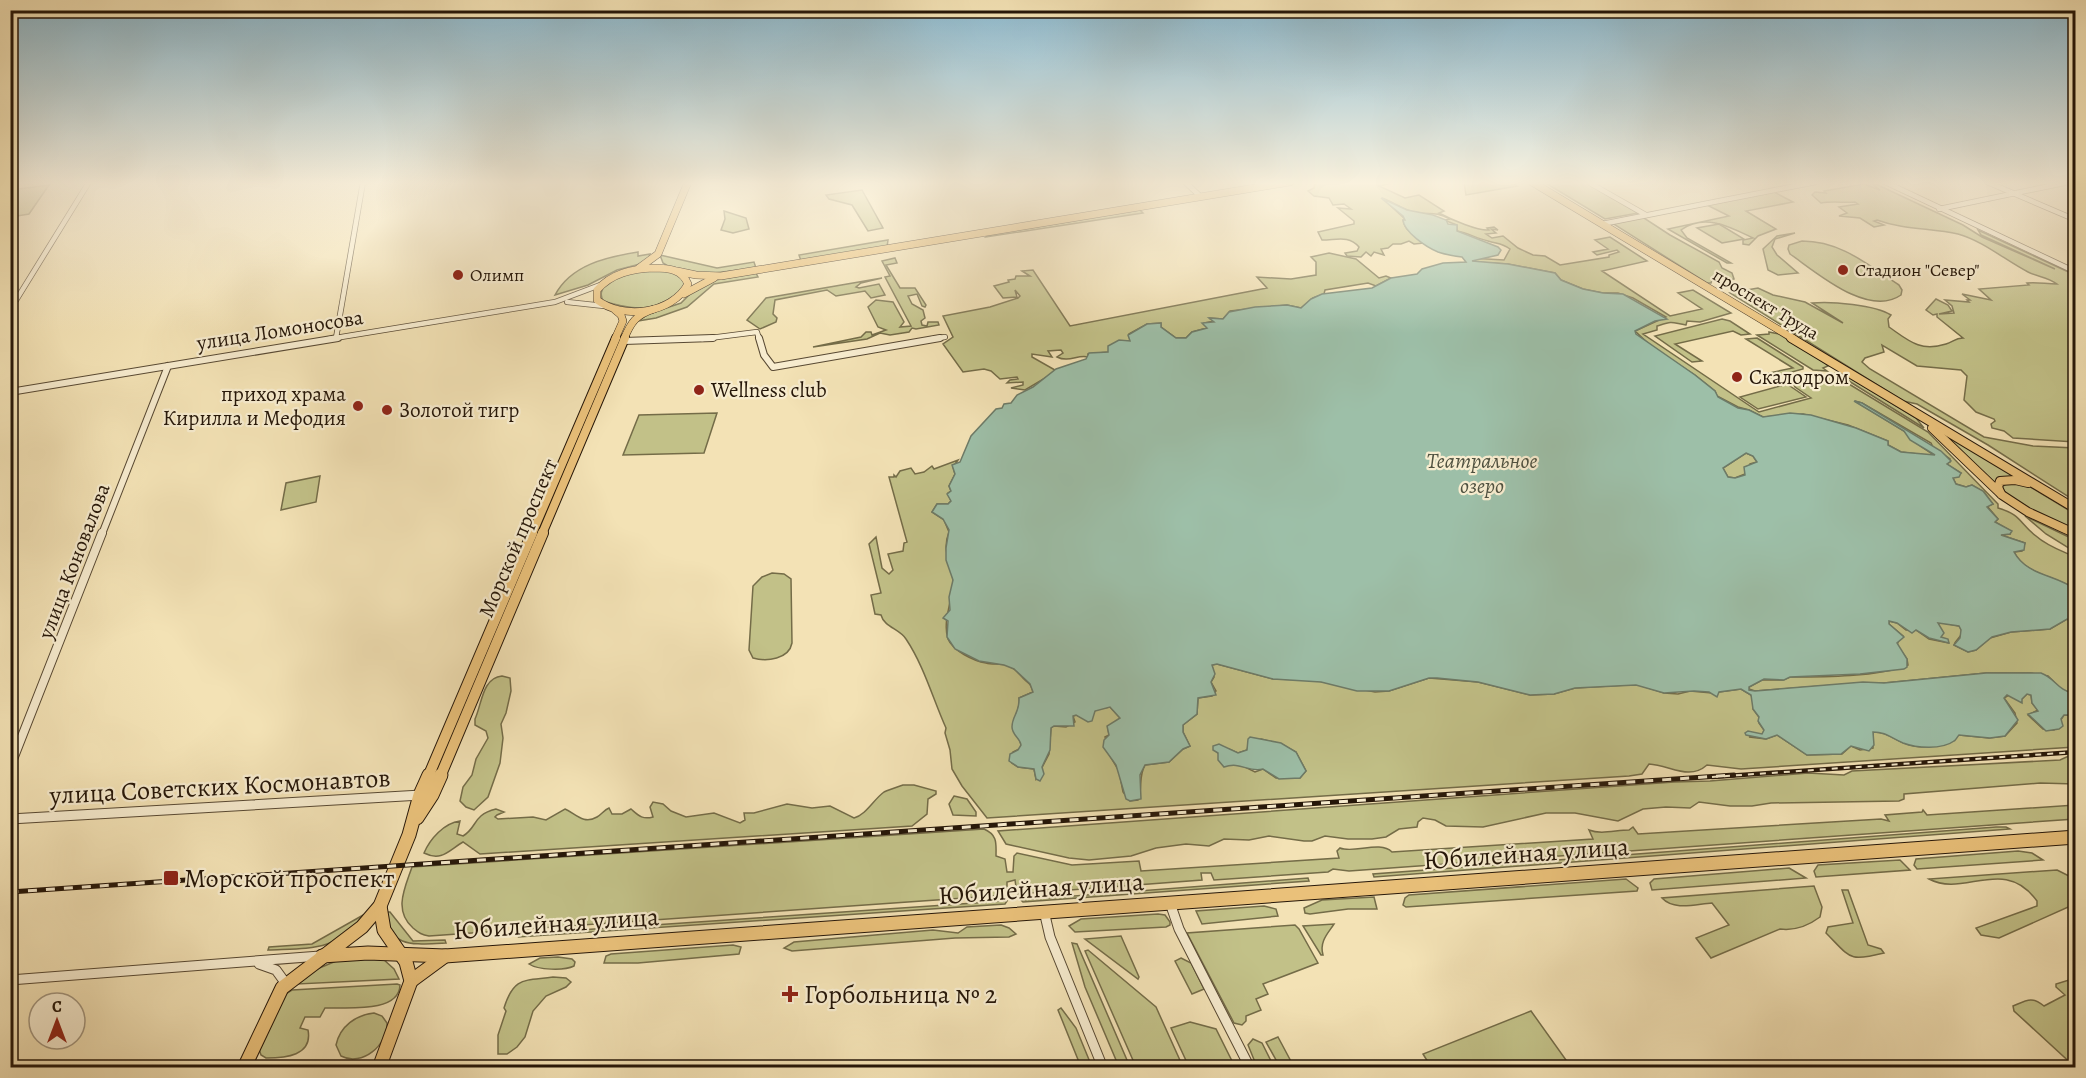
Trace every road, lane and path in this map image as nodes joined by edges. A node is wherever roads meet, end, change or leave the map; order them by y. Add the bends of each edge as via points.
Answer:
1 (57, 232) edge
2 (354, 232) edge
3 (667, 232) edge
4 (986, 232) edge
5 (1616, 232) edge
6 (1990, 232) edge
7 (658, 254) junction
8 (634, 270) junction
9 (673, 270) junction
10 (2076, 272) edge
11 (721, 276) junction
12 (600, 285) junction
13 (682, 296) junction
14 (555, 302) junction
15 (604, 306) junction
16 (654, 309) junction
17 (10, 310) edge
18 (615, 310) junction
19 (945, 337) dead end
20 (336, 338) junction
21 (619, 341) junction
22 (168, 366) junction
23 (10, 392) edge
24 (1922, 418) junction
25 (563, 472) junction
26 (2039, 487) junction
27 (2001, 494) junction
28 (2076, 509) edge
29 (553, 511) junction
30 (542, 512) junction
31 (2076, 534) edge
32 (10, 767) edge
33 (426, 795) junction
34 (10, 819) edge
35 (2076, 837) edge
36 (1170, 903) junction
37 (380, 906) junction
38 (1044, 911) junction
39 (401, 954) junction
40 (322, 956) junction
41 (445, 956) junction
42 (257, 963) junction
43 (10, 980) edge
44 (411, 981) junction
45 (282, 988) junction
46 (244, 1068) edge
47 (379, 1068) edge
48 (1103, 1068) edge
49 (1250, 1068) edge

1 - 17 street
2 - 20 street
3 - 7 main road
4 - 11 main road
5 - 24 main road, проспект Труда
6 - 10 street
7 - 8 main road
7 - 9 main road via 661,264
8 - 9 main road
8 - 12 main road
9 - 11 main road
9 - 13 main road via 688,281
11 - 13 main road
12 - 14 street
12 - 15 main road via 596,296
13 - 16 main road
14 - 15 street
14 - 20 street, улица Ломоносова
15 - 18 main road
16 - 18 main road
16 - 21 main road, Морской проспект via 635,317
18 - 21 main road, Морской проспект via 623,320
19 - 21 street via 772,367 757,332 697,340
20 - 22 street, улица Ломоносова
21 - 25 main road, Морской проспект
22 - 23 street, улица Ломоносова
22 - 32 street, улица Коновалова
24 - 26 main road, проспект Труда
24 - 27 main road, проспект Труда
25 - 29 main road, Морской проспект
25 - 30 main road, Морской проспект
26 - 27 main road via 2004,480 1998,485
26 - 28 main road, проспект Труда
27 - 31 main road, проспект Труда
29 - 30 main road
29 - 33 main road, Морской проспект
30 - 33 main road, Морской проспект
33 - 34 street, улица Советских Космонавтов
33 - 37 main road, Морской проспект
35 - 36 main road, Юбилейная улица
36 - 38 main road, Юбилейная улица
36 - 49 street via 1179,929
37 - 39 main road via 382,927
37 - 40 main road, Морской проспект via 362,927
38 - 41 main road, Юбилейная улица
38 - 48 street via 1050,937
39 - 40 main road, Юбилейная улица via 380,951
39 - 41 main road, Юбилейная улица
39 - 44 main road
40 - 42 street, Юбилейная улица
40 - 45 main road, Морской проспект
41 - 44 main road
42 - 43 street, Юбилейная улица
42 - 45 street via 276,970 284,981
44 - 47 main road
45 - 46 main road, Морской проспект

